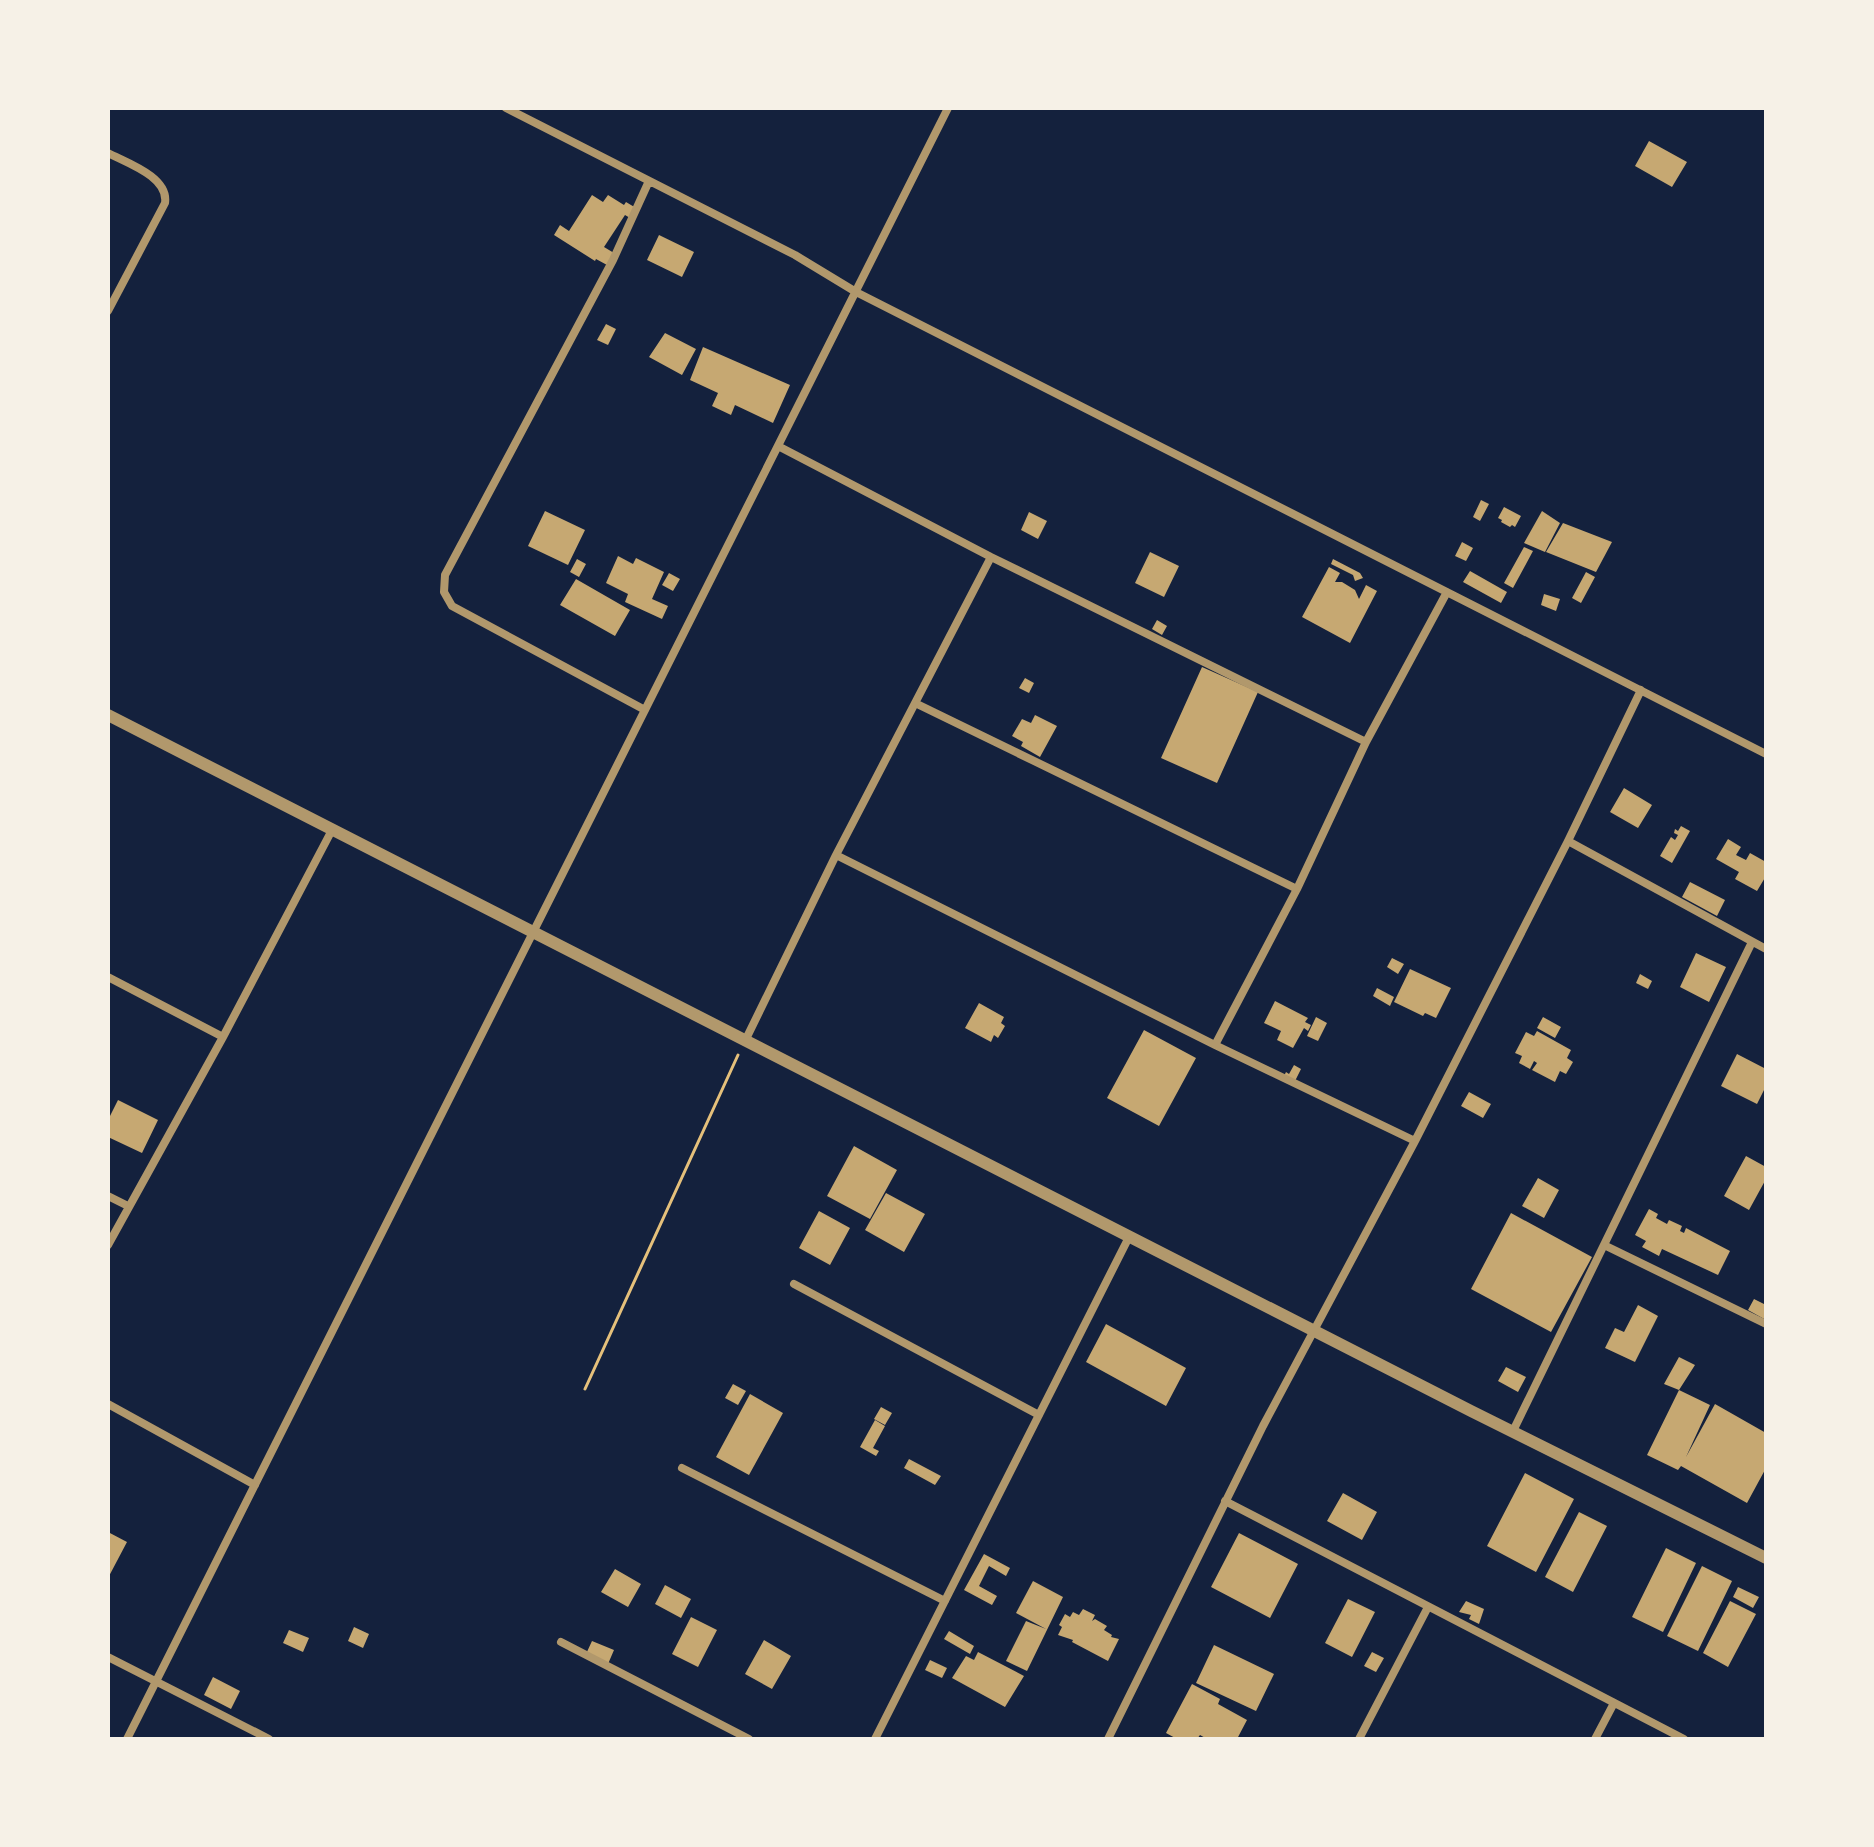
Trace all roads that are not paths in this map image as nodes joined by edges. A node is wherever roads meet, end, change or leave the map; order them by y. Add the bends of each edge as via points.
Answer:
1 (506, 108) edge
2 (948, 108) edge
3 (108, 153) edge
4 (649, 181) junction
5 (856, 292) junction
6 (108, 311) edge
7 (778, 446) junction
8 (991, 557) junction
9 (1447, 592) junction
10 (1641, 690) junction
11 (915, 703) junction
12 (645, 710) junction
13 (108, 715) edge
14 (1366, 742) junction
15 (1766, 754) edge
16 (332, 830) junction
17 (1568, 841) junction
18 (836, 855) junction
19 (1297, 889) junction
20 (533, 932) junction
21 (1752, 942) junction
22 (1766, 949) edge
23 (108, 977) edge
24 (223, 1037) junction
25 (745, 1041) junction
26 (1215, 1045) junction
27 (1415, 1141) junction
28 (108, 1196) edge
29 (128, 1206) junction
30 (1129, 1237) junction
31 (108, 1245) edge
32 (1604, 1245) junction
33 (794, 1284) dead end
34 (1766, 1324) edge
35 (1312, 1330) junction
36 (108, 1404) edge
37 (1039, 1415) junction
38 (1513, 1431) junction
39 (682, 1468) dead end
40 (255, 1485) junction
41 (1225, 1501) junction
42 (1766, 1558) edge
43 (945, 1601) junction
44 (1428, 1607) junction
45 (561, 1642) dead end
46 (108, 1657) edge
47 (156, 1682) junction
48 (1614, 1703) junction
49 (127, 1739) edge
50 (269, 1739) edge
51 (749, 1739) edge
52 (875, 1739) edge
53 (1108, 1739) edge
54 (1359, 1739) edge
55 (1595, 1739) edge
56 (1684, 1739) edge

1 - 4 street
2 - 5 street
3 - 6 street via 154,179 166,196
4 - 5 street
4 - 12 street via 613,260 445,575 444,592 452,606
5 - 7 street
5 - 9 street
7 - 8 street
7 - 12 street
8 - 11 street
8 - 14 street
9 - 10 street
9 - 14 street
10 - 15 street
10 - 17 street
11 - 18 street
11 - 19 street
12 - 20 street
13 - 16 street
14 - 19 street
16 - 20 street
16 - 24 street
17 - 21 street
17 - 27 street
18 - 25 street
18 - 26 street
19 - 26 street
20 - 25 street
20 - 40 street
21 - 22 street
21 - 32 street
23 - 24 street
24 - 29 street
25 - 30 street
26 - 27 street
27 - 35 street
28 - 29 street
29 - 31 street
30 - 35 street
30 - 37 street
32 - 34 street
32 - 38 street
33 - 37 street
35 - 38 street
35 - 41 street
36 - 40 street
37 - 43 street
38 - 42 street
39 - 43 street
40 - 47 street
41 - 44 street
41 - 53 street
43 - 52 street
44 - 48 street
44 - 54 street
45 - 51 street
46 - 47 street
47 - 49 street
47 - 50 street
48 - 55 street
48 - 56 street

